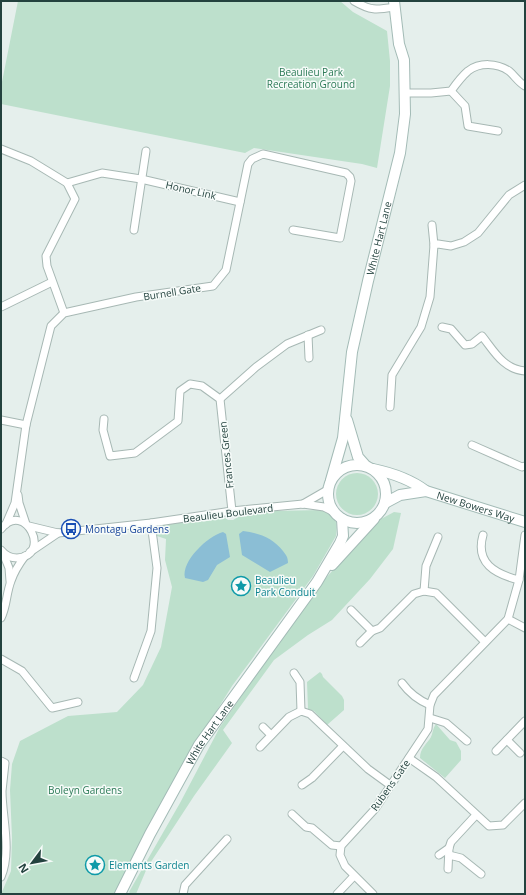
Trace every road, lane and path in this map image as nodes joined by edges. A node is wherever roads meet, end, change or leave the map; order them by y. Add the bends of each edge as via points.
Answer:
1 (354, 1) edge
2 (396, 3) edge
3 (525, 86) edge
4 (451, 91) junction
5 (405, 93) junction
6 (498, 131) dead end
7 (1, 149) edge
8 (146, 151) dead end
9 (141, 179) junction
10 (67, 183) junction
11 (525, 185) edge
12 (240, 202) junction
13 (432, 225) dead end
14 (134, 230) dead end
15 (293, 230) dead end
16 (434, 245) junction
17 (52, 282) junction
18 (1, 307) edge
19 (64, 313) junction
20 (442, 327) dead end
21 (321, 330) dead end
22 (308, 335) junction
23 (309, 358) dead end
24 (525, 371) edge
25 (220, 399) junction
26 (390, 407) dead end
27 (346, 416) junction
28 (104, 419) dead end
29 (1, 420) edge
30 (26, 425) junction
31 (472, 445) dead end
32 (525, 466) edge
33 (369, 467) junction
34 (330, 484) junction
35 (18, 487) junction
36 (426, 491) junction
37 (385, 503) junction
38 (303, 504) junction
39 (232, 511) junction
40 (338, 515) junction
41 (376, 516) junction
42 (525, 522) edge
43 (151, 523) junction
44 (27, 525) junction
45 (3, 526) edge
46 (58, 533) junction
47 (483, 535) dead end
48 (525, 535) edge
49 (438, 537) dead end
50 (2, 551) edge
51 (27, 554) junction
52 (519, 580) junction
53 (10, 582) junction
54 (316, 582) junction
55 (424, 591) junction
56 (351, 610) dead end
57 (1, 618) edge
58 (508, 618) junction
59 (525, 628) edge
60 (372, 631) junction
61 (485, 642) junction
62 (360, 644) dead end
63 (1, 659) edge
64 (294, 673) dead end
65 (134, 678) dead end
66 (402, 682) dead end
67 (78, 702) dead end
68 (430, 705) junction
69 (301, 711) junction
70 (430, 718) junction
71 (525, 721) edge
72 (263, 727) dead end
73 (271, 735) junction
74 (507, 740) junction
75 (468, 741) dead end
76 (260, 746) dead end
77 (343, 746) junction
78 (496, 750) dead end
79 (520, 753) dead end
80 (409, 758) junction
81 (1, 761) edge
82 (302, 785) dead end
83 (390, 785) junction
84 (2, 791) edge
85 (525, 803) edge
86 (292, 814) dead end
87 (476, 815) junction
88 (227, 838) dead end
89 (341, 846) junction
90 (449, 852) junction
91 (439, 855) dead end
92 (448, 868) dead end
93 (481, 874) dead end
94 (354, 876) junction
95 (1, 877) edge
96 (120, 894) edge
97 (183, 894) edge
98 (338, 894) edge
99 (373, 894) edge

1 - 2 street via 366,8 377,10
2 - 5 street, White Hart Lane via 406,52
3 - 4 street via 510,72 497,65 482,65 468,71
4 - 5 street
4 - 6 street via 465,106 468,126
5 - 27 street, White Hart Lane via 400,153 352,352
7 - 10 street via 31,161
8 - 9 street
9 - 10 street, Honor Link via 102,173
9 - 12 street, Honor Link
9 - 14 street
10 - 17 street via 75,199 46,256
11 - 16 street via 509,195 478,233 464,242 451,246
12 - 15 street, Burnell Gate via 248,164 263,154 346,173 350,177 340,238
12 - 19 street, Burnell Gate via 226,270 213,286 136,297
13 - 16 street
16 - 26 street via 430,297 421,327 392,375
17 - 18 street
17 - 19 street
19 - 30 street via 51,326
20 - 24 street via 451,329 465,344 472,344 482,336 504,364 518,371
21 - 22 street
22 - 23 street
22 - 25 street via 287,344
25 - 28 street via 202,386 190,384 180,391 178,421 135,453 110,456 103,430
25 - 39 street, Frances Green
27 - 33 street, White Hart Lane via 358,457
27 - 34 street, White Hart Lane via 343,438
29 - 30 street
30 - 35 street
31 - 32 street via 522,467
33 - 34 street via 357,464 347,466 338,471
33 - 36 street, New Bowers Way via 415,482
33 - 37 street via 384,483 387,494
34 - 38 street, Beaulieu Boulevard
34 - 40 street via 329,500
35 - 44 street via 19,503
35 - 45 street via 15,503
36 - 37 street, New Bowers Way via 400,495
36 - 42 street, New Bowers Way
37 - 41 street
38 - 39 street, Beaulieu Boulevard
38 - 40 street, Beaulieu Boulevard via 324,507
39 - 43 street, Beaulieu Boulevard
40 - 41 street via 352,522 361,523
40 - 54 street, White Hart Lane via 343,531 340,543
41 - 54 street, White Hart Lane
43 - 46 street, Beaulieu Boulevard
43 - 65 street via 157,568 151,631
44 - 45 street, Beaulieu Boulevard via 17,521
44 - 46 street, Beaulieu Boulevard
44 - 51 street via 33,531 34,540
46 - 51 street, Beaulieu Boulevard
47 - 52 street via 480,545 484,559 494,572
48 - 52 street
49 - 55 street via 426,566
50 - 51 street via 14,558
50 - 53 street
51 - 53 street via 16,568
52 - 58 street
53 - 57 street via 5,611
54 - 96 street, White Hart Lane via 199,745
55 - 60 street via 414,594 380,628
55 - 61 street via 436,593
56 - 60 street
58 - 59 street
58 - 61 street
60 - 62 street
61 - 68 street via 434,695
63 - 67 street via 22,671 52,708
64 - 69 street via 300,682
66 - 68 street via 409,693
68 - 70 street, Rubens Gate
69 - 73 street via 289,717
69 - 77 street via 310,714
70 - 75 street via 446,723
70 - 80 street, Rubens Gate via 428,729
71 - 74 street
72 - 73 street
73 - 76 street
74 - 78 street
74 - 79 street
77 - 82 street
77 - 83 street
80 - 83 street, Rubens Gate
80 - 87 street via 436,777
81 - 84 street via 5,763
83 - 89 street, Rubens Gate via 375,809
84 - 95 street via 6,854
85 - 87 street via 502,826 489,826
86 - 89 street via 332,845
87 - 90 street via 451,842
88 - 97 street via 185,885
89 - 94 street via 340,855
90 - 91 street
90 - 92 street
90 - 93 street
94 - 98 street
94 - 99 street

